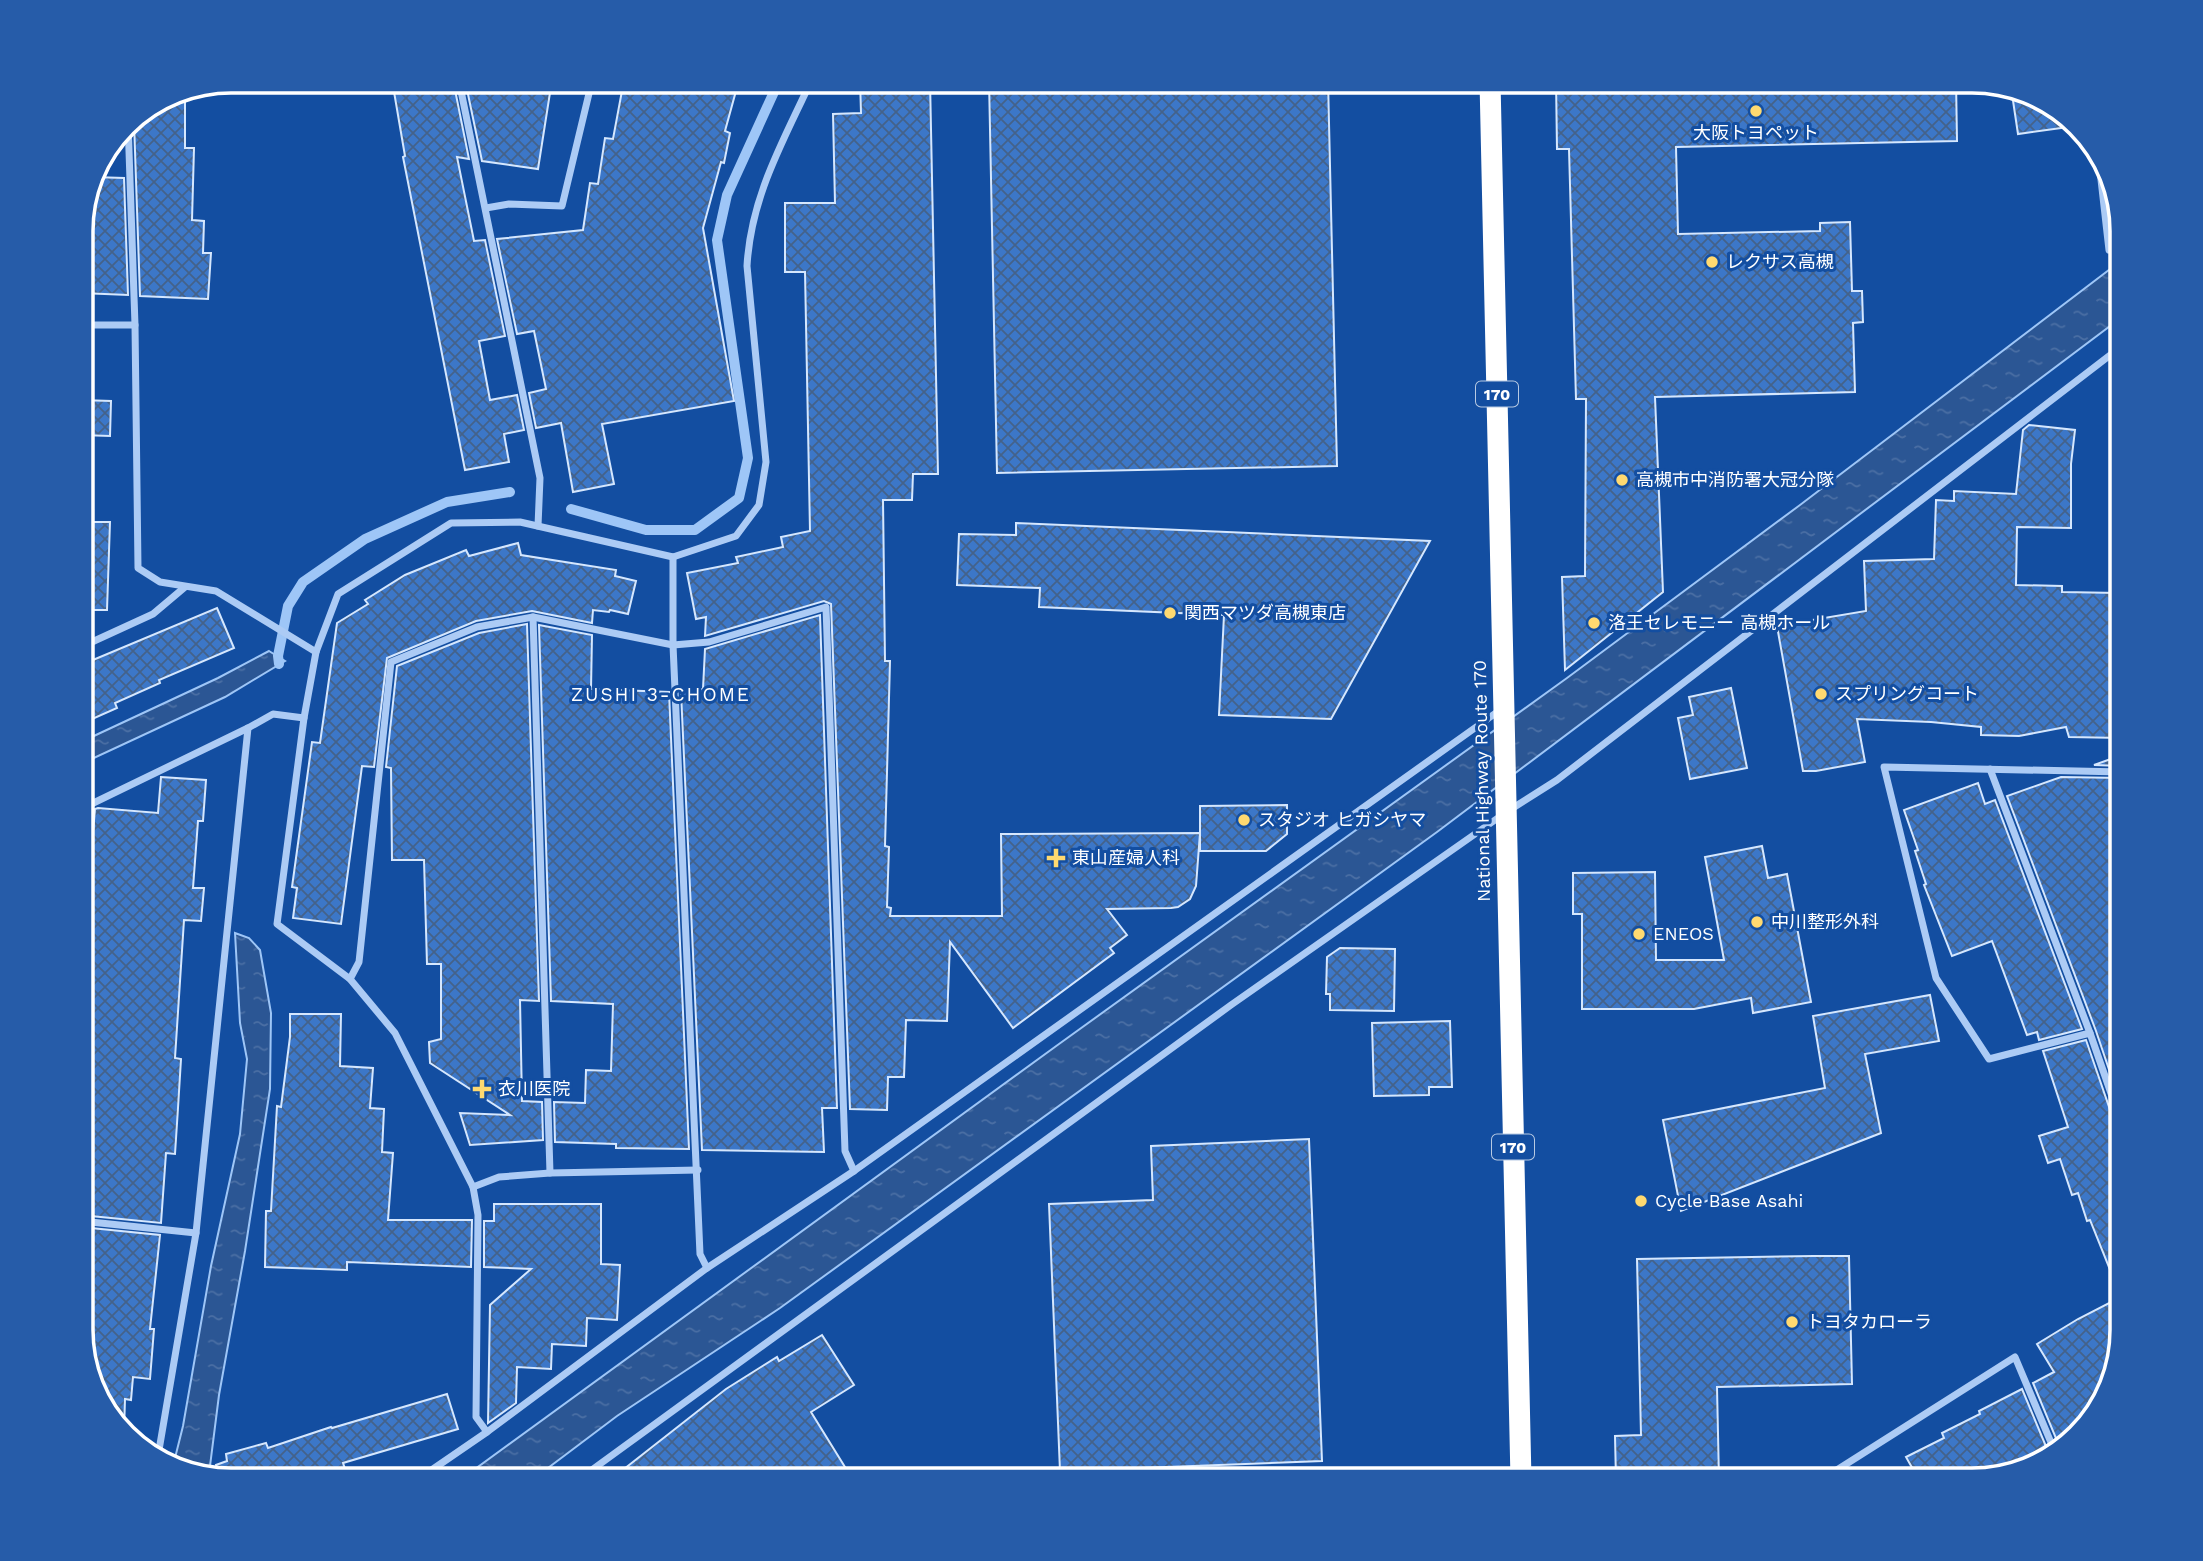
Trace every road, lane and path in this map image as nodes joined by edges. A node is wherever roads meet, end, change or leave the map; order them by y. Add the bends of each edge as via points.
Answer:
1 (462, 93) edge
2 (589, 93) edge
3 (805, 93) edge
4 (1490, 93) edge
5 (129, 138) edge
6 (2101, 181) edge
7 (486, 208) junction
8 (2110, 249) edge
9 (93, 325) edge
10 (135, 325) junction
11 (2110, 356) edge
12 (538, 526) junction
13 (673, 557) junction
14 (185, 587) junction
15 (533, 617) junction
16 (93, 642) edge
17 (673, 645) junction
18 (316, 652) junction
19 (1503, 708) junction
20 (304, 718) junction
21 (248, 728) junction
22 (1990, 769) junction
23 (2110, 772) edge
24 (93, 803) edge
25 (1505, 813) junction
26 (350, 979) junction
27 (2090, 1033) junction
28 (2110, 1089) edge
29 (698, 1170) junction
30 (854, 1171) junction
31 (550, 1173) junction
32 (473, 1187) junction
33 (93, 1222) edge
34 (196, 1233) junction
35 (708, 1268) junction
36 (487, 1432) junction
37 (2051, 1443) edge
38 (159, 1448) edge
39 (434, 1468) edge
40 (594, 1468) edge
41 (1521, 1468) edge
42 (1840, 1468) edge

1 - 7 street
2 - 7 street via 562,206
3 - 13 street via 761,189 748,239 766,462 759,505 736,536
4 - 19 highway, National Highway Route 170 / 170
5 - 10 street
6 - 8 street
7 - 12 street via 540,478
9 - 10 street
10 - 14 street via 138,568 160,582
11 - 25 street via 1557,780
12 - 13 street
12 - 18 street via 451,523 338,594
13 - 17 street
14 - 16 street via 153,614
14 - 18 street via 215,591
15 - 17 street
15 - 26 street via 477,627 391,662 359,962
15 - 31 street
17 - 29 street
17 - 30 street via 709,642 826,607 845,1151
18 - 20 street
19 - 25 highway, National Highway Route 170 / 170
19 - 30 street
20 - 21 street via 273,714
20 - 26 street via 276,924
21 - 24 street
21 - 34 street
22 - 23 street
22 - 27 street
22 - 27 street via 1884,767 1936,978 1989,1059
25 - 40 street via 1219,1013
25 - 41 highway, National Highway Route 170 / 170
26 - 32 street via 395,1033
27 - 28 street
29 - 31 street
29 - 35 street via 700,1254
30 - 35 street
31 - 32 street via 499,1177
32 - 36 street via 478,1215 476,1417
33 - 34 street
34 - 38 street
35 - 36 street
36 - 39 street
37 - 42 street via 2015,1357

